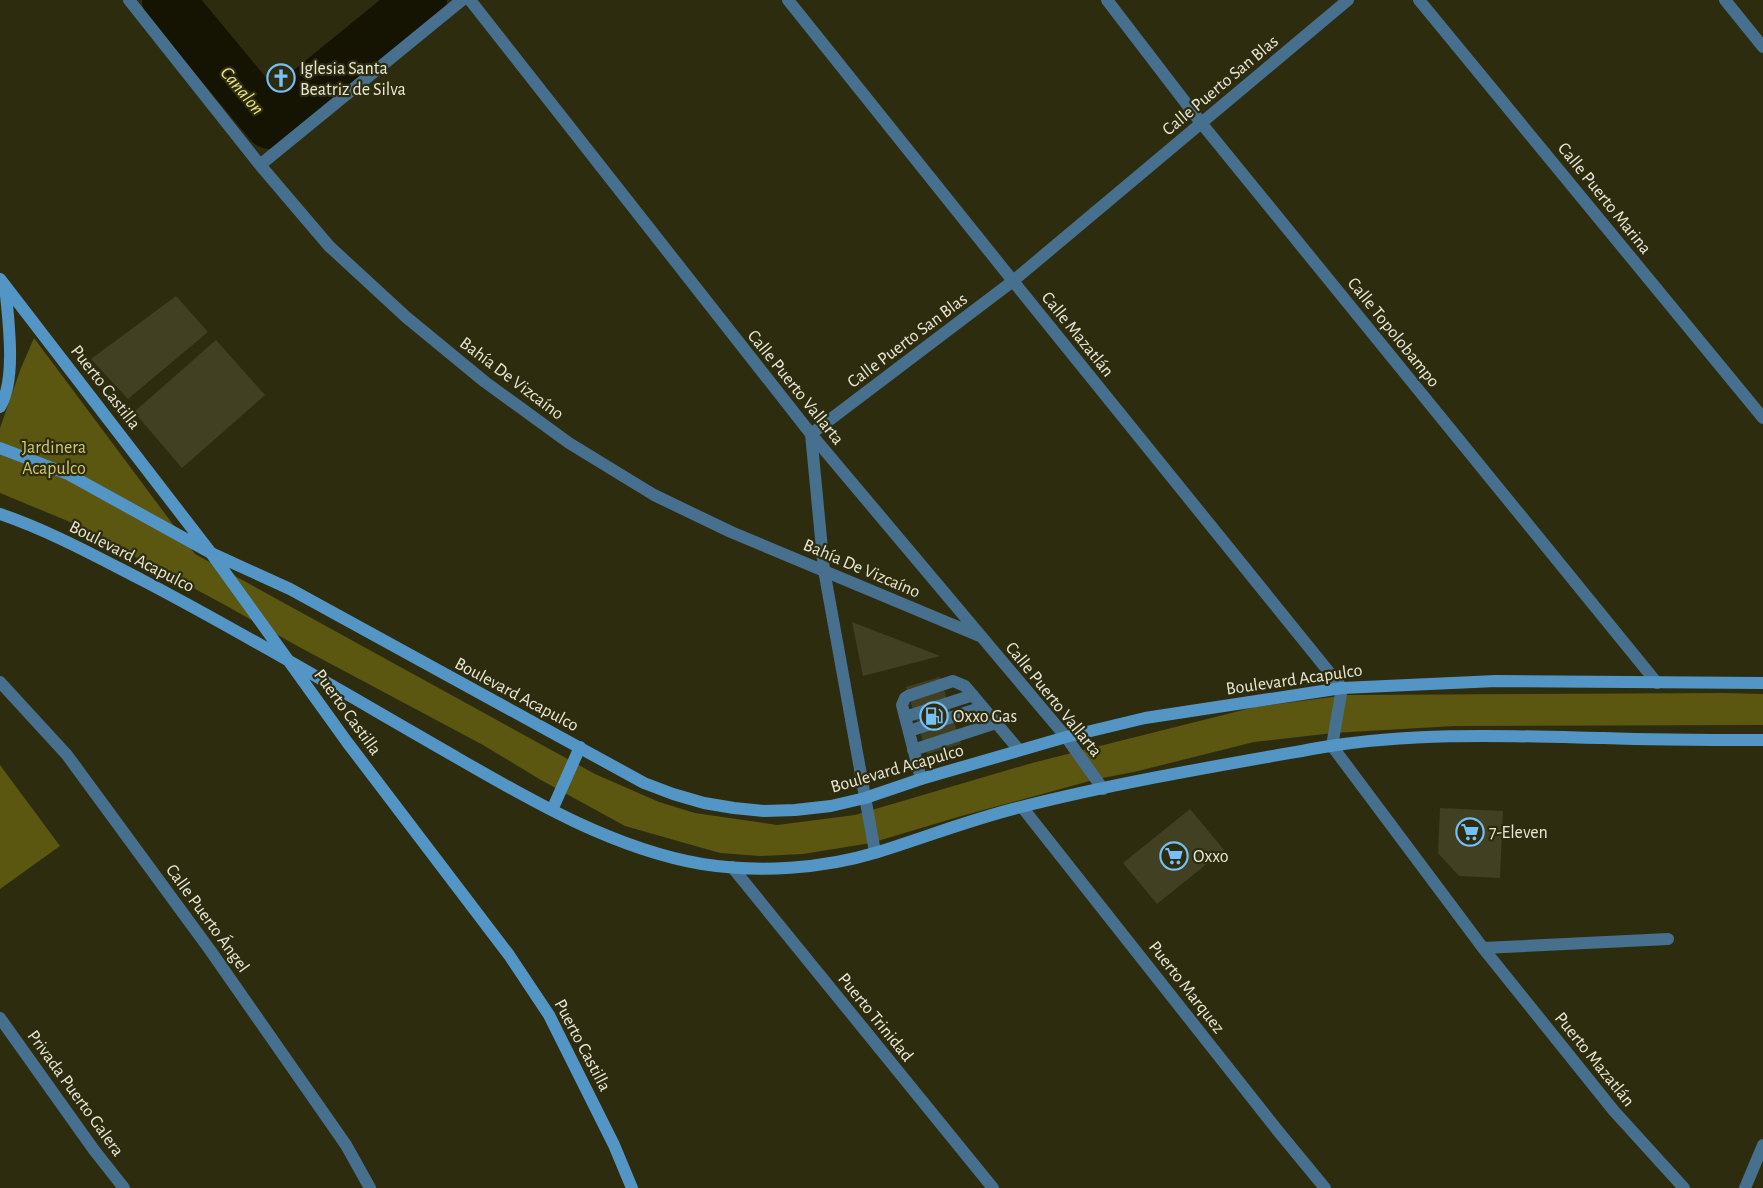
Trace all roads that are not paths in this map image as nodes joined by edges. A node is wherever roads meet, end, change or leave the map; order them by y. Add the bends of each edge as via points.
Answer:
1 (129, 0) edge
2 (462, 0) edge
3 (470, 0) edge
4 (788, 0) edge
5 (1107, 0) edge
6 (1348, 0) edge
7 (1419, 0) edge
8 (1725, 0) edge
9 (1763, 47) edge
10 (1202, 124) junction
11 (260, 165) junction
12 (2, 282) edge
13 (1013, 282) junction
14 (0, 407) edge
15 (1761, 411) edge
16 (811, 434) junction
17 (0, 448) edge
18 (0, 514) edge
19 (212, 553) junction
20 (824, 570) junction
21 (982, 637) junction
22 (292, 664) junction
23 (0, 682) edge
24 (1657, 683) junction
25 (1763, 684) edge
26 (1342, 688) junction
27 (973, 695) junction
28 (983, 707) junction
29 (905, 718) junction
30 (996, 722) junction
31 (909, 731) junction
32 (1066, 737) junction
33 (1763, 740) edge
34 (1332, 746) junction
35 (580, 747) junction
36 (913, 750) junction
37 (1019, 750) junction
38 (921, 779) junction
39 (1103, 789) junction
40 (865, 798) junction
41 (1022, 807) junction
42 (552, 810) junction
43 (875, 852) junction
44 (732, 868) junction
45 (1668, 939) dead end
46 (1483, 948) junction
47 (0, 1018) edge
48 (1763, 1144) edge
49 (124, 1188) edge
50 (370, 1188) edge
51 (632, 1188) edge
52 (993, 1188) edge
53 (1325, 1188) edge
54 (1684, 1188) edge
55 (1745, 1188) edge

1 - 11 street, Bahía De Vizcaíno
2 - 11 street
3 - 16 street, Calle Puerto Vallarta
4 - 13 street, Calle Mazatlán
5 - 10 street, Calle Topolobampo
6 - 10 street, Calle Puerto San Blas
7 - 15 street, Calle Puerto Marina
8 - 9 street
10 - 13 street, Calle Puerto San Blas
10 - 24 street, Calle Topolobampo
11 - 20 street, Bahía De Vizcaíno via 329,246 406,317 485,382 569,443 654,495
12 - 14 main road via 10,340 7,388
12 - 19 main road, Puerto Castilla
13 - 16 street, Calle Puerto San Blas
13 - 26 street, Calle Mazatlán
16 - 20 street
16 - 21 street, Calle Puerto Vallarta
17 - 19 main road, Boulevard Acapulco via 68,474
18 - 22 main road, Boulevard Acapulco via 72,544 222,622
19 - 22 main road, Puerto Castilla
19 - 35 main road, Boulevard Acapulco via 290,589
20 - 21 street, Bahía De Vizcaíno
20 - 40 street
21 - 32 street, Calle Puerto Vallarta
22 - 42 main road, Boulevard Acapulco
22 - 51 main road, Puerto Castilla via 347,742 509,954 549,1016
23 - 50 street, Calle Puerto Ángel via 67,755 210,950 346,1145
24 - 25 main road, Boulevard Acapulco
24 - 26 main road, Boulevard Acapulco via 1496,680
26 - 32 main road, Boulevard Acapulco via 1146,718
26 - 34 street
27 - 28 street
27 - 29 street
27 - 29 street via 965,686 953,681 905,698 902,705
28 - 30 street
28 - 31 street
29 - 31 street
30 - 36 street
30 - 37 street
31 - 36 street
32 - 37 main road, Boulevard Acapulco
32 - 39 street, Calle Puerto Vallarta
33 - 34 main road, Boulevard Acapulco via 1454,736
34 - 39 main road, Boulevard Acapulco
34 - 46 street, Puerto Mazatlán
35 - 40 main road, Boulevard Acapulco via 644,783 704,803 764,811 831,806
35 - 42 main road
36 - 38 street
37 - 38 main road, Boulevard Acapulco
38 - 40 main road, Boulevard Acapulco
39 - 41 main road, Boulevard Acapulco
40 - 43 street
41 - 43 main road, Boulevard Acapulco via 960,823
41 - 53 street, Puerto Marquez
42 - 44 main road, Boulevard Acapulco via 635,846 698,863
43 - 44 main road, Boulevard Acapulco via 800,866
44 - 52 street, Puerto Trinidad
45 - 46 street
46 - 54 street, Puerto Mazatlán via 1614,1111
47 - 49 street, Privada Puerto Galera
48 - 55 street

